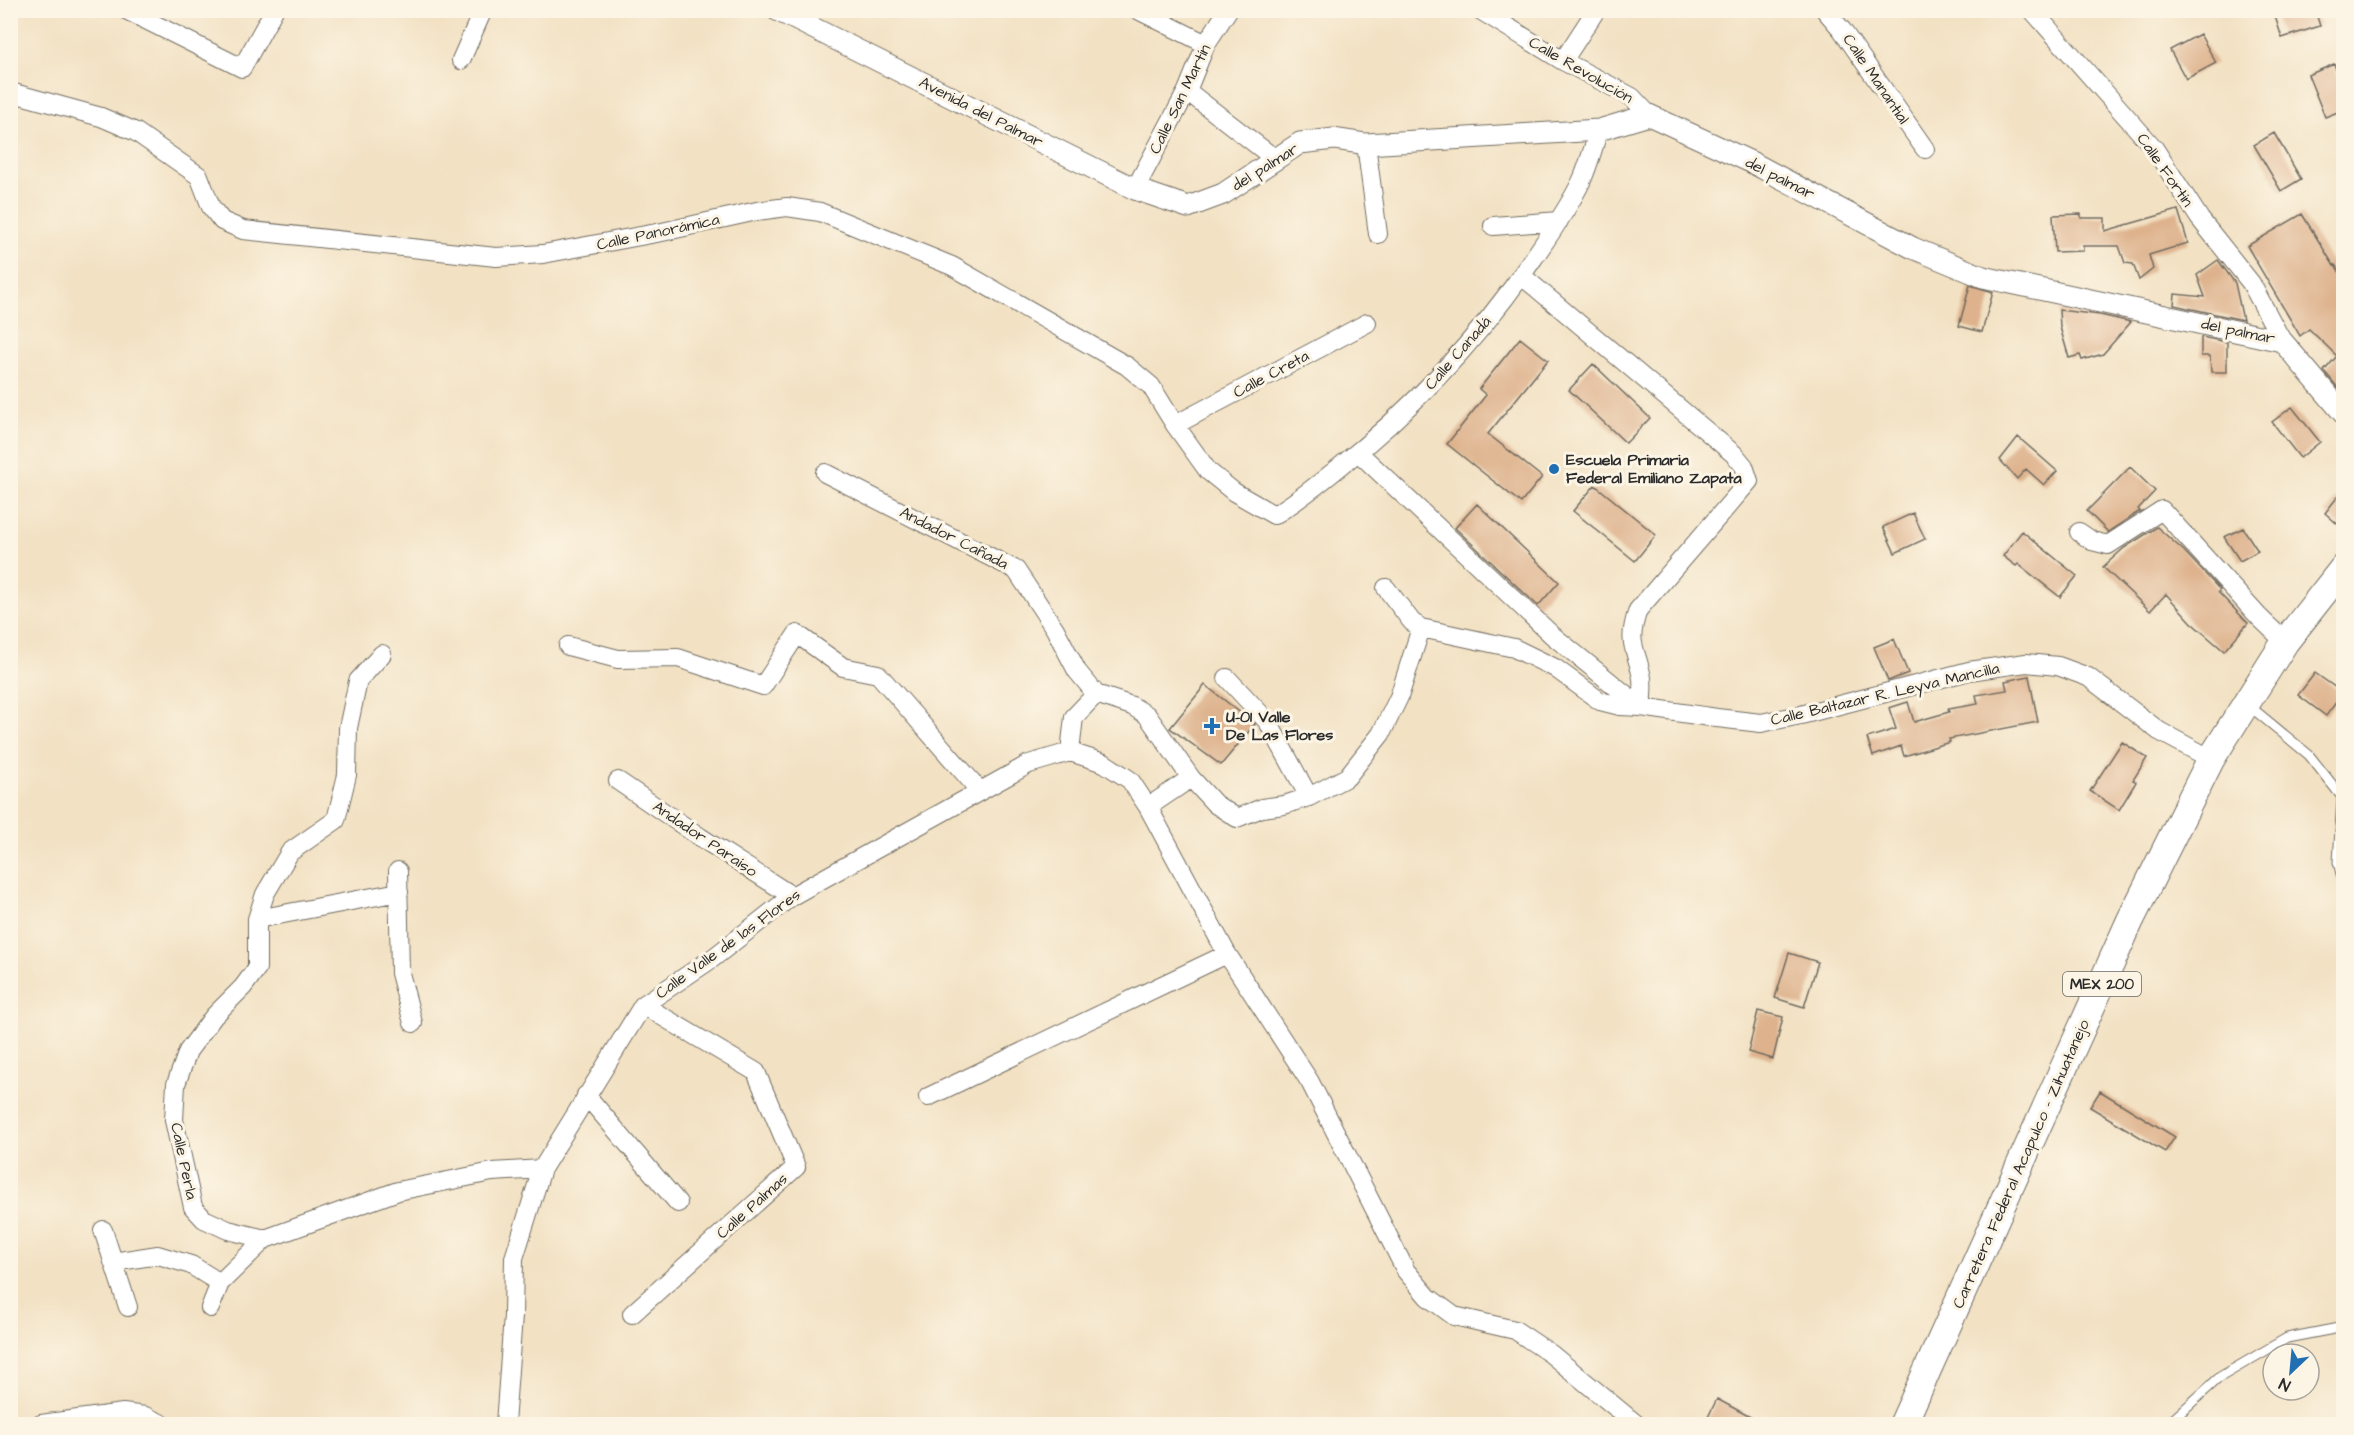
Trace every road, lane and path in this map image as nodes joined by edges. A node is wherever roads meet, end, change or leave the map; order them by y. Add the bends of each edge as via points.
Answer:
1 (126, 10) edge
2 (274, 10) edge
3 (483, 10) edge
4 (777, 10) edge
5 (1138, 10) edge
6 (1227, 10) edge
7 (1480, 10) edge
8 (1596, 10) edge
9 (1825, 10) edge
10 (2032, 10) edge
11 (1206, 44) junction
12 (461, 60) dead end
13 (1563, 61) junction
14 (1187, 91) junction
15 (10, 92) edge
16 (1649, 115) junction
17 (1599, 130) junction
18 (1366, 144) junction
19 (1924, 149) dead end
20 (1274, 159) junction
21 (1135, 189) junction
22 (1188, 207) joint
23 (1559, 221) junction
24 (1493, 226) dead end
25 (1378, 234) dead end
26 (1522, 276) junction
27 (1367, 323) dead end
28 (2282, 341) junction
29 (2343, 414) edge
30 (1175, 425) junction
31 (1358, 452) junction
32 (825, 473) dead end
33 (1255, 505) joint
34 (2079, 532) dead end
35 (2343, 567) edge
36 (1386, 588) dead end
37 (1420, 628) junction
38 (2285, 642) junction
39 (568, 646) dead end
40 (382, 654) dead end
41 (1227, 678) dead end
42 (1096, 694) junction
43 (2246, 704) junction
44 (1641, 707) junction
45 (1070, 752) junction
46 (2211, 759) junction
47 (1191, 777) junction
48 (618, 781) dead end
49 (979, 790) junction
50 (1309, 796) junction
51 (1148, 807) junction
52 (398, 872) dead end
53 (2343, 885) edge
54 (399, 892) junction
55 (792, 896) junction
56 (257, 919) junction
57 (1227, 954) junction
58 (643, 1005) junction
59 (413, 1023) dead end
60 (586, 1095) junction
61 (928, 1097) dead end
62 (542, 1169) junction
63 (678, 1203) dead end
64 (103, 1230) dead end
65 (265, 1239) junction
66 (112, 1262) junction
67 (220, 1283) junction
68 (128, 1306) dead end
69 (210, 1308) dead end
70 (632, 1314) dead end
71 (2343, 1327) edge
72 (41, 1425) edge
73 (162, 1425) edge
74 (505, 1425) edge
75 (1636, 1425) edge
76 (1903, 1425) edge
77 (2168, 1425) edge

1 - 2 street via 242,68
3 - 12 street
4 - 21 street, Avenida del Palmar
5 - 11 street
6 - 11 street, Calle San Martín
7 - 13 street, Calle Revolución
8 - 13 street
9 - 19 street, Calle Manantial
10 - 28 street, Calle Fortín via 2154,148 2200,219 2252,283
11 - 14 street, Calle San Martín
13 - 16 street, Calle Revolución via 1632,97
14 - 20 street
14 - 21 street, Calle San Martín
15 - 30 street, Calle Panorámica via 101,117 136,132 199,176 211,207 222,221 243,230 496,257 543,254 757,211 788,207 820,212 952,266 1127,366 1151,386
16 - 17 street, del palmar
16 - 28 street, del palmar via 1753,164 1913,248 1983,277
17 - 18 street, del palmar
17 - 23 street, Calle Canadá via 1582,181
18 - 20 street, del palmar via 1334,139 1299,143
18 - 25 street
20 - 22 street, del palmar via 1222,194
21 - 22 street, Avenida del Palmar
23 - 24 street
23 - 26 street, Calle Canadá
26 - 31 street, Calle Canadá via 1448,368
26 - 44 street via 1734,455 1744,466 1749,482 1638,609 1632,628 1642,680
27 - 30 street, Calle Creta
28 - 29 street, del palmar
30 - 33 street, Calle Panorámica via 1208,471
31 - 33 street, Calle Canadá via 1274,515
31 - 44 street via 1552,635
32 - 42 street, Andador Cañada via 1016,570 1077,671
34 - 38 street via 2108,545 2162,510
35 - 38 main road, Carretera Federal Acapulco - Zihuatanejo / MEX 200
36 - 37 street
37 - 44 street via 1514,648 1555,668 1600,701
37 - 50 street via 1400,697 1381,734 1347,777
38 - 43 main road, Carretera Federal Acapulco - Zihuatanejo / MEX 200
39 - 49 street via 618,659 678,658 763,686 797,634 843,667 878,674
40 - 56 street, Calle Perla via 358,681 348,728 347,775 336,820 290,852 265,894
41 - 50 street via 1268,722
42 - 45 street via 1074,717
42 - 47 street via 1147,715
43 - 46 main road, Carretera Federal Acapulco - Zihuatanejo / MEX 200
43 - 53 lane via 2309,754 2342,797 2338,862
44 - 46 street, Calle Baltazar R. Leyva Mancilla via 1761,723 1969,671 2026,663 2058,666 2088,677 2159,731
45 - 49 street, Calle Valle de las Flores via 1029,764
45 - 51 street via 1104,763 1130,780
46 - 76 main road, Carretera Federal Acapulco - Zihuatanejo / MEX 200 via 2130,921
47 - 50 street via 1215,804 1237,818
47 - 51 street
48 - 55 street, Andador Paraíso
49 - 55 street, Calle Valle de las Flores
51 - 57 street
52 - 54 street
54 - 56 street
54 - 59 street via 400,973
55 - 58 street, Calle Valle de las Flores via 713,958
56 - 65 street, Calle Perla via 257,968 188,1051 176,1084 174,1120 193,1206 204,1219 228,1230
57 - 61 street
57 - 75 street via 1310,1082 1406,1271 1428,1297 1454,1316 1515,1330 1551,1354
58 - 60 street, Calle Valle de las Flores
58 - 70 street, Calle Palmas via 756,1072 796,1167
60 - 62 street, Calle Valle de las Flores
60 - 63 street
62 - 65 street via 492,1172 398,1191
62 - 74 street, Calle Valle de las Flores via 514,1258
64 - 66 street
65 - 67 street
66 - 67 street via 158,1255 191,1265
66 - 68 street
67 - 69 street
71 - 77 lane via 2287,1338 2220,1377
72 - 73 street via 123,1413 145,1416

